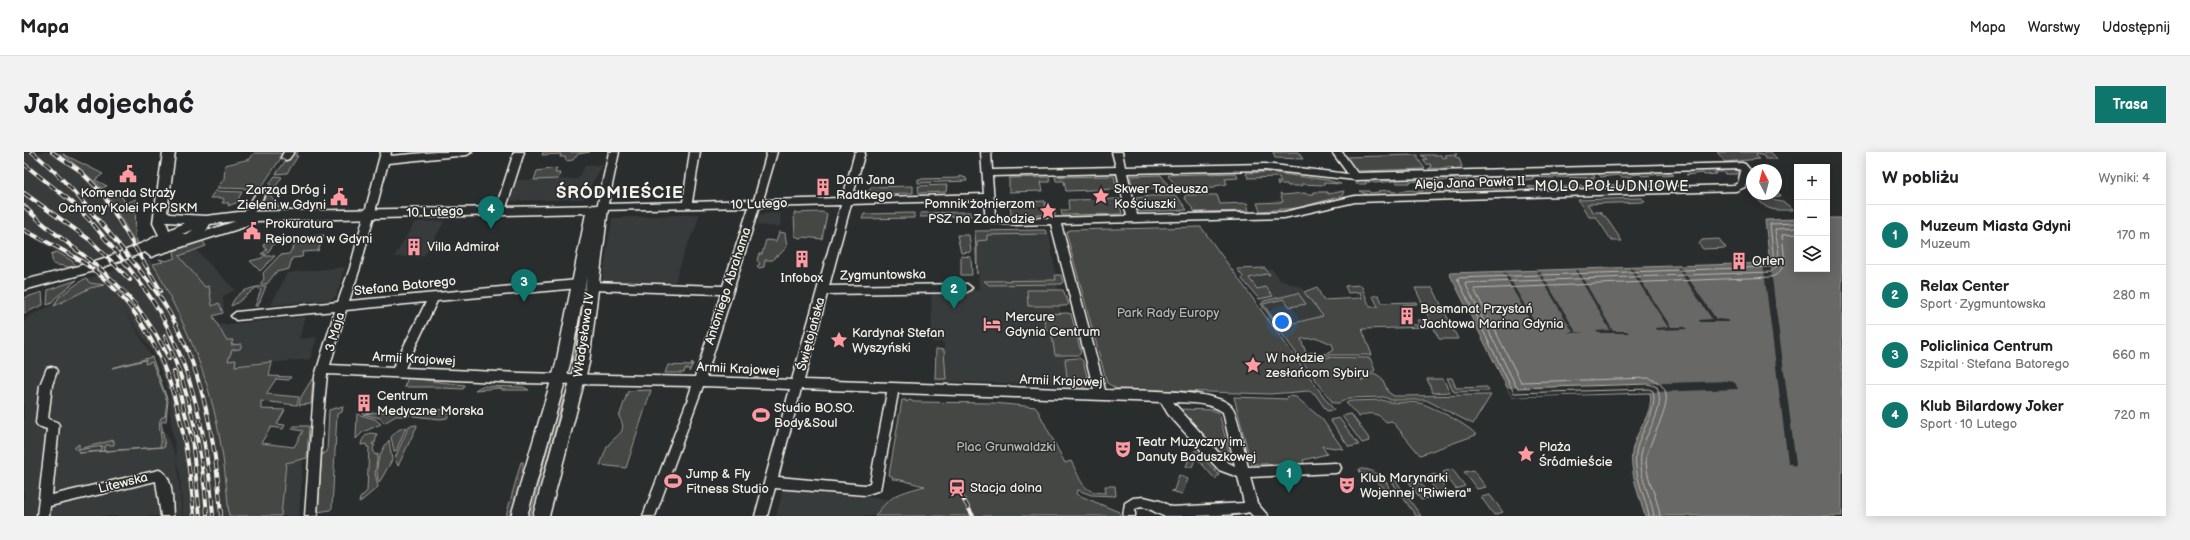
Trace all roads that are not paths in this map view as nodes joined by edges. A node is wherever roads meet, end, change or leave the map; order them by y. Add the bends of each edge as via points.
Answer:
1 (169, 152) edge
2 (467, 152) edge
3 (519, 152) edge
4 (614, 152) edge
5 (696, 152) edge
6 (772, 152) edge
7 (860, 152) edge
8 (986, 152) edge
9 (1117, 152) edge
10 (1337, 152) edge
11 (385, 156) edge
12 (1121, 170) junction
13 (986, 173) junction
14 (1355, 177) junction
15 (261, 192) dead end
16 (988, 197) junction
17 (848, 201) junction
18 (757, 204) junction
19 (687, 206) junction
20 (598, 208) junction
21 (500, 211) junction
22 (160, 214) junction
23 (370, 214) junction
24 (247, 216) junction
25 (262, 217) junction
26 (1133, 219) junction
27 (1056, 220) junction
28 (205, 221) junction
29 (168, 235) junction
30 (188, 240) junction
31 (24, 285) edge
32 (584, 285) junction
33 (967, 288) dead end
34 (727, 290) junction
35 (823, 290) junction
36 (24, 295) edge
37 (433, 298) junction
38 (342, 306) junction
39 (236, 316) dead end
40 (324, 369) junction
41 (51, 371) dead end
42 (397, 372) junction
43 (578, 378) junction
44 (559, 379) junction
45 (698, 382) junction
46 (796, 386) junction
47 (892, 389) junction
48 (1102, 396) junction
49 (1164, 398) junction
50 (1335, 468) dead end
51 (1243, 472) junction
52 (770, 482) junction
53 (45, 502) junction
54 (1250, 506) junction
55 (1170, 514) edge
56 (42, 516) edge
57 (167, 516) edge
58 (311, 516) edge
59 (519, 516) edge
60 (541, 516) edge
61 (649, 516) edge
62 (761, 516) edge
63 (1129, 516) edge
64 (1262, 516) edge

1 - 22 main road
2 - 11 street
3 - 21 street
4 - 20 street, Władysława IV
5 - 19 street
6 - 18 street, Antoniego Abrahama
7 - 17 street, Świętojańska
8 - 13 street
9 - 12 street
10 - 14 street
11 - 23 street, 3 Maja
12 - 13 street
12 - 14 street, Aleja Jana Pawła II via 1275,167
12 - 26 street
13 - 16 street
14 - 26 street, Aleja Jana Pawła II via 1742,166 1746,171 1742,185 1736,188 1355,199 1284,215
15 - 24 street
16 - 17 street
16 - 27 street via 990,219 1011,222
17 - 18 street, 10 Lutego
17 - 35 street, Świętojańska
18 - 19 street, 10 Lutego
18 - 34 street, Antoniego Abrahama via 752,211
19 - 20 street, 10 Lutego
20 - 21 main road, 10 Lutego
20 - 32 main road, Władysława IV
21 - 23 main road, 10 Lutego
22 - 28 main road via 172,218
22 - 29 main road via 160,227
23 - 25 main road, 10 Lutego
23 - 38 street, 3 Maja
24 - 25 main road
24 - 28 main road
25 - 30 main road
26 - 27 street
27 - 48 street
28 - 29 main road
28 - 30 main road via 199,232
29 - 30 main road
29 - 31 main road via 140,249 80,270
30 - 36 main road
32 - 34 street, Stefana Batorego
32 - 37 street, Stefana Batorego
32 - 43 main road, Władysława IV
32 - 44 main road, Władysława IV
33 - 35 street, Zygmuntowska
34 - 45 street, Antoniego Abrahama
35 - 46 street, Świętojańska
37 - 38 street, Stefana Batorego
37 - 42 street
38 - 39 street, Stefana Batorego
38 - 40 street, 3 Maja
40 - 42 street, Armii Krajowej
40 - 58 street, 3 Maja via 317,416
41 - 53 street via 46,385 42,423 53,425
42 - 44 street, Armii Krajowej
43 - 44 street, Armii Krajowej
43 - 45 street, Armii Krajowej
43 - 60 main road, Władysława IV
44 - 59 main road, Władysława IV
45 - 46 street, Armii Krajowej
45 - 61 street, Antoniego Abrahama
46 - 47 street, Armii Krajowej
46 - 52 street, Świętojańska
47 - 48 street, Armii Krajowej
47 - 52 street via 876,486 865,490
48 - 49 street, Armii Krajowej
49 - 51 street via 1224,466 1234,472
49 - 51 street, Armii Krajowej via 1193,398 1222,405 1229,414
50 - 51 street
51 - 54 street
52 - 62 street, Świętojańska
53 - 56 street
53 - 57 street, Litewska via 159,475 164,479
54 - 55 street via 1243,509
54 - 64 street
55 - 63 street via 1158,505 1136,503 1129,507

